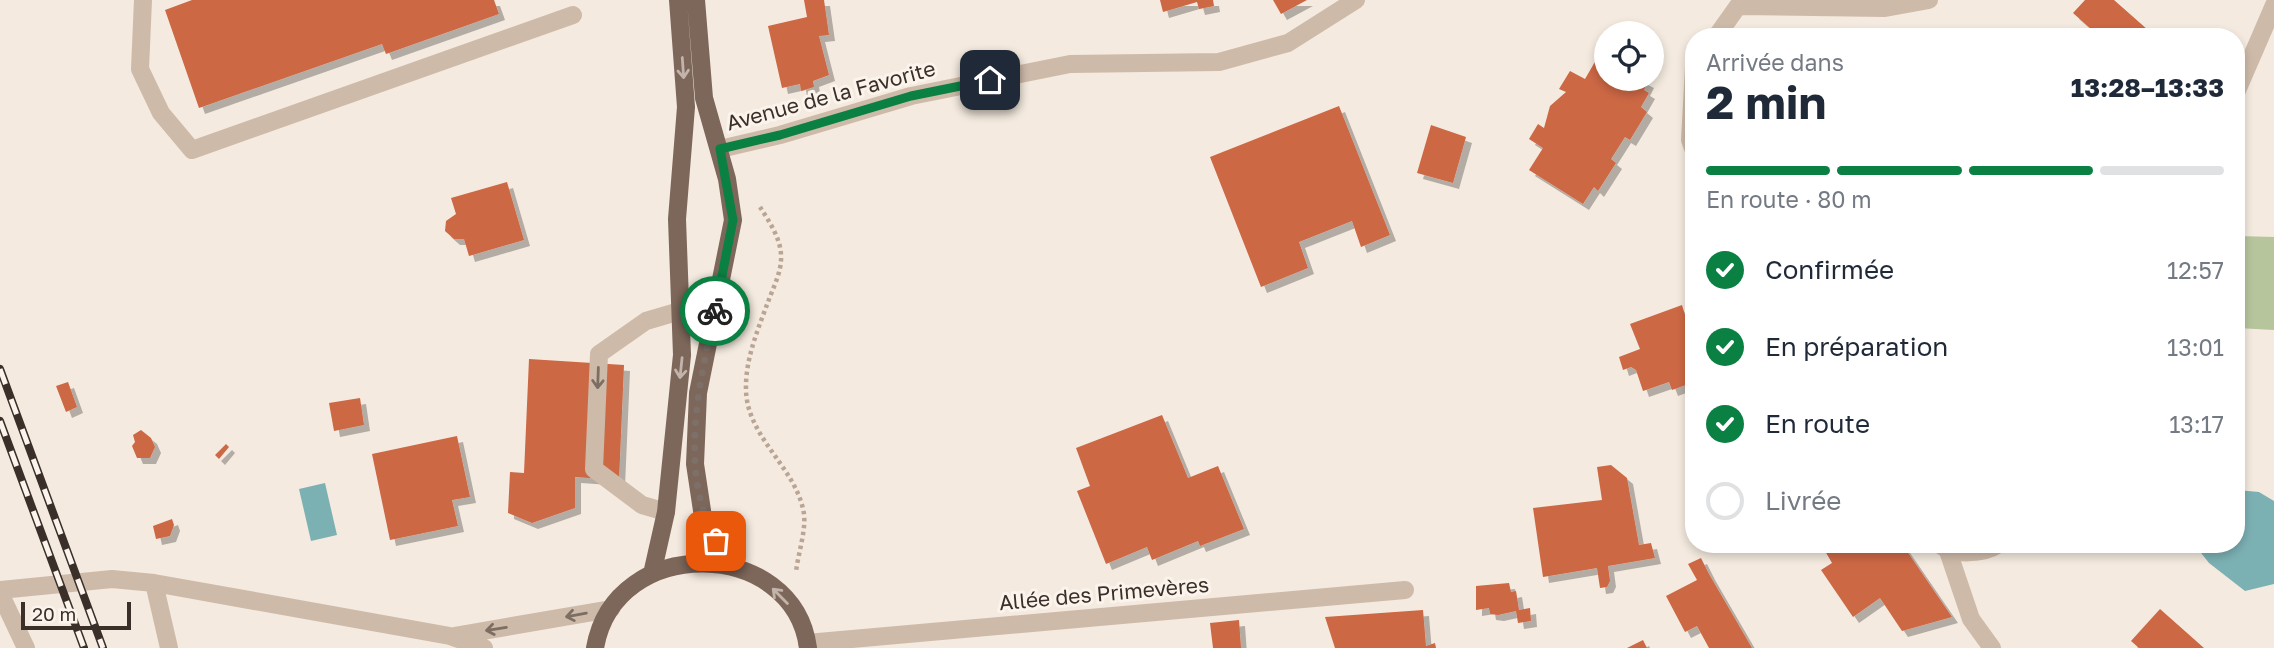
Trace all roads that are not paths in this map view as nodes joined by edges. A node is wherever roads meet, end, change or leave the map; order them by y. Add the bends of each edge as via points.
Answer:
1 (143, 0) edge
2 (678, 0) edge
3 (696, 0) edge
4 (1356, 0) edge
5 (1930, 0) edge
6 (2274, 5) edge
7 (573, 15) dead end
8 (1722, 28) edge
9 (2245, 72) edge
10 (720, 149) junction
11 (680, 311) junction
12 (666, 512) junction
13 (1946, 553) edge
14 (729, 565) junction
15 (652, 574) junction
16 (154, 583) junction
17 (1405, 590) dead end
18 (0, 591) edge
19 (611, 609) junction
20 (450, 636) junction
21 (808, 645) edge
22 (26, 648) edge
23 (169, 648) edge
24 (484, 648) edge
25 (595, 648) edge
26 (1992, 648) edge

1 - 7 street via 140,69 162,113 192,150
2 -> 11 main road via 686,107 677,219
3 - 10 main road via 704,98
4 - 10 street, Avenue de la Favorite via 1288,43 1219,62 1070,64 911,96
5 - 8 street via 1885,8 1738,6
6 - 9 street
10 - 14 main road via 733,220 698,393 695,464 703,517
11 -> 12 main road via 682,355
11 -> 12 street via 646,321 599,354 594,469 642,505
12 - 15 main road
13 - 26 street via 1971,620
14 - 15 main road via 677,564
21 -> 14 main road via 779,593
15 - 19 main road
16 - 18 street via 112,579
16 - 20 street
16 - 23 street
17 - 21 street, Allée des Primevères
18 - 22 street
19 -> 20 street
19 - 25 main road
20 - 24 street

